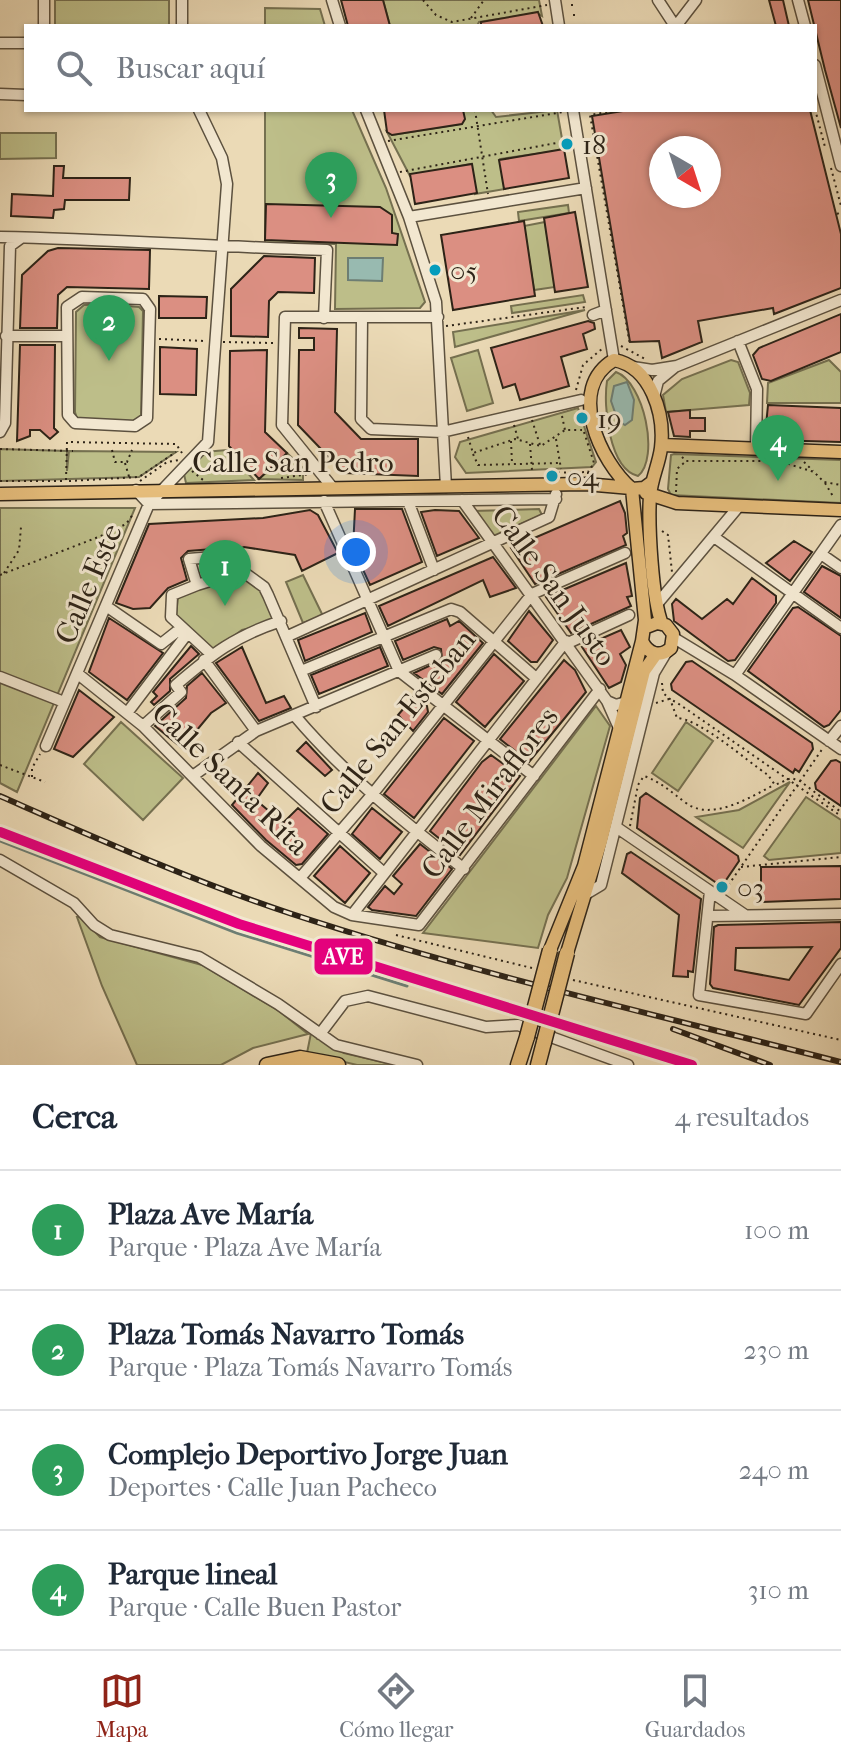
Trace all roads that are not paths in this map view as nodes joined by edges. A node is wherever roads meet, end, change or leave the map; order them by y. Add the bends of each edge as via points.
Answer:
1 (44, 0) edge
2 (182, 0) edge
3 (332, 0) edge
4 (658, 0) edge
5 (696, 0) edge
6 (798, 0) edge
7 (552, 3) edge
8 (44, 24) edge
9 (182, 24) edge
10 (339, 24) edge
11 (558, 24) edge
12 (675, 24) edge
13 (678, 24) edge
14 (804, 24) edge
15 (0, 43) edge
16 (24, 43) edge
17 (817, 80) edge
18 (0, 94) edge
19 (24, 95) edge
20 (200, 112) edge
21 (367, 112) edge
22 (569, 112) edge
23 (841, 166) edge
24 (586, 188) junction
25 (409, 217) junction
26 (0, 237) edge
27 (21, 238) junction
28 (224, 247) junction
29 (841, 300) edge
30 (324, 318) junction
31 (362, 318) junction
32 (438, 322) junction
33 (6, 336) junction
34 (67, 336) junction
35 (738, 341) junction
36 (614, 360) junction
37 (677, 366) junction
38 (633, 367) junction
39 (654, 397) junction
40 (586, 403) junction
41 (0, 432) edge
42 (442, 432) junction
43 (662, 445) junction
44 (756, 449) junction
45 (841, 452) edge
46 (609, 465) junction
47 (133, 484) junction
48 (557, 484) junction
49 (586, 484) junction
50 (332, 487) junction
51 (446, 487) junction
52 (651, 488) junction
53 (166, 489) junction
54 (633, 489) junction
55 (0, 494) edge
56 (556, 499) junction
57 (462, 500) junction
58 (324, 501) junction
59 (408, 501) junction
60 (739, 506) junction
61 (144, 507) junction
62 (840, 510) edge
63 (841, 525) edge
64 (714, 537) junction
65 (495, 543) junction
66 (625, 553) dead end
67 (821, 554) junction
68 (213, 557) dead end
69 (841, 568) edge
70 (434, 570) junction
71 (197, 585) junction
72 (532, 594) junction
73 (793, 594) junction
74 (367, 600) junction
75 (657, 604) junction
76 (106, 606) junction
77 (629, 615) dead end
78 (281, 621) junction
79 (662, 624) junction
80 (841, 628) edge
81 (183, 632) junction
82 (643, 634) junction
83 (288, 636) junction
84 (383, 637) junction
85 (674, 638) junction
86 (493, 640) junction
87 (567, 642) junction
88 (661, 653) junction
89 (436, 655) dead end
90 (207, 657) junction
91 (301, 671) junction
92 (399, 671) junction
93 (78, 674) junction
94 (735, 675) junction
95 (0, 677) edge
96 (536, 678) junction
97 (600, 689) junction
98 (607, 701) junction
99 (64, 702) junction
100 (626, 702) junction
101 (442, 706) junction
102 (316, 707) junction
103 (127, 713) junction
104 (295, 716) junction
105 (143, 726) junction
106 (841, 726) edge
107 (619, 728) junction
108 (256, 731) junction
109 (487, 740) junction
110 (829, 741) junction
111 (238, 742) junction
112 (46, 746) road end
113 (841, 749) edge
114 (194, 775) junction
115 (534, 776) junction
116 (371, 796) junction
117 (616, 827) junction
118 (416, 832) junction
119 (339, 833) junction
120 (0, 860) edge
121 (464, 869) junction
122 (384, 873) junction
123 (300, 878) junction
124 (710, 891) junction
125 (586, 894) junction
126 (841, 914) edge
127 (352, 915) junction
128 (745, 915) junction
129 (708, 916) junction
130 (550, 950) joint
131 (567, 953) joint
132 (841, 964) edge
133 (320, 1034) junction
134 (267, 1065) edge
135 (338, 1065) edge
136 (417, 1065) edge
137 (518, 1065) edge
138 (538, 1065) edge
139 (628, 1065) edge

1 - 8 street
2 - 9 street
3 - 10 street
4 - 12 street
5 - 13 street
6 - 14 street
7 - 11 street
15 - 16 street
17 - 23 street
18 - 19 street
20 - 28 street, Calle Este via 222,158 227,184
21 - 25 street
22 - 24 street
24 - 25 street
24 - 36 street via 598,310
25 - 32 street
26 - 27 street
27 - 28 street
27 - 33 street via 10,246
28 - 30 street via 327,250
28 - 53 street, Calle Este via 208,442
29 - 35 street
30 - 31 street
30 - 50 street via 285,317 282,425
31 - 32 street
31 - 42 street via 361,419 371,429
32 - 42 street
33 - 34 street
33 - 41 street via 5,423
34 - 34 street via 67,307 82,297 143,299 150,309 147,418 135,426 75,423 68,415
35 - 37 street
35 - 44 street via 757,389
36 - 38 main road
36 - 40 main road via 599,372
37 - 38 street
37 - 39 street via 658,381
38 - 39 main road
39 - 43 main road
40 - 42 street
40 - 46 main road
42 - 51 street
43 - 44 main road
43 - 52 main road
44 - 45 main road
46 - 49 main road via 601,477
46 - 54 main road
47 - 53 main road, Calle San Pedro
47 - 55 main road, Calle San Pedro
47 - 61 street
48 - 49 main road, Calle San Pedro
48 - 51 main road, Calle San Pedro
48 - 56 street
49 - 54 main road, Calle San Pedro
50 - 51 main road, Calle San Pedro
50 - 53 main road, Calle San Pedro
52 - 54 main road
52 - 60 main road via 687,504
52 - 75 main road
53 - 61 street, Calle Este
54 - 82 main road
56 - 57 street, Calle San Pedro
56 - 65 street via 549,517
57 - 59 street, Calle San Pedro
57 - 65 street, Calle San Justo
58 - 59 street, Calle San Pedro
58 - 61 street, Calle San Pedro
58 - 74 street
59 - 70 street
60 - 62 main road
60 - 64 street
61 - 76 street, Calle Este
63 - 67 street
64 - 73 street
64 - 75 street
65 - 70 street
65 - 72 street, Calle San Justo
66 - 72 street
67 - 69 street
67 - 73 street
68 - 71 street via 189,559
70 - 74 street
71 - 78 street via 242,571 264,587
71 - 81 street via 172,595 171,617
72 - 86 street, Calle San Esteban
72 - 87 street, Calle San Justo
73 - 80 street
73 - 94 street
74 - 83 street
74 - 84 street
75 - 79 main road
76 - 81 street via 161,644
76 - 93 street, Calle Este
77 - 87 street
78 - 83 street
78 - 90 street via 243,634
79 - 82 main road
79 - 85 main road
81 - 90 street
81 - 103 street
82 - 88 main road via 648,651
82 - 100 main road
83 - 91 street
84 - 86 street via 448,611 460,612
84 - 91 street
84 - 92 street
85 - 88 main road
85 - 94 street
86 - 96 street
86 - 101 street, Calle San Esteban
87 - 96 street
87 - 97 street, Calle San Justo
88 - 117 street
88 - 125 main road via 644,671
89 - 92 street
90 - 105 street via 176,685 181,692
90 - 108 street
91 - 102 street
92 - 101 street
92 - 102 street
93 - 99 street, Calle Este
93 - 103 street, Calle Santa Rita
94 - 110 street
95 - 99 street
96 - 109 street
97 - 98 street, Calle San Justo
97 - 115 street, Calle Miraflores
98 - 100 street, Calle San Justo
98 - 107 street, Calle San Justo
99 - 112 street, Calle Este
100 - 107 main road
101 - 109 street
101 - 116 street, Calle San Esteban
102 - 104 street
103 - 105 street, Calle Santa Rita
104 - 108 street
104 - 116 street
105 - 114 street, Calle Santa Rita
106 - 110 street
107 - 130 main road via 584,866
108 - 111 street
109 - 115 street
109 - 118 street
110 - 113 street
111 - 114 street
111 - 119 street
114 - 123 street, Calle Santa Rita via 261,846
115 - 121 street, Calle Miraflores
116 - 118 street
116 - 119 street, Calle San Esteban
117 - 124 street
117 - 125 street via 601,885
118 - 121 street
118 - 122 street
119 - 122 street
119 - 123 street, Calle San Esteban
120 - 133 street via 74,903 110,935 199,957
121 - 127 street, Calle Miraflores via 419,925
122 - 127 street
123 - 127 street, Calle Santa Rita
124 - 128 street
124 - 129 street
125 - 131 main road
126 - 128 street
128 - 129 street
129 - 132 street via 699,995 806,1014
130 - 137 highway, bridge
131 - 138 highway, bridge
133 - 136 street via 351,1051
133 - 139 street via 345,1001 368,996 486,1027 518,1025
134 - 135 highway via 300,1058

